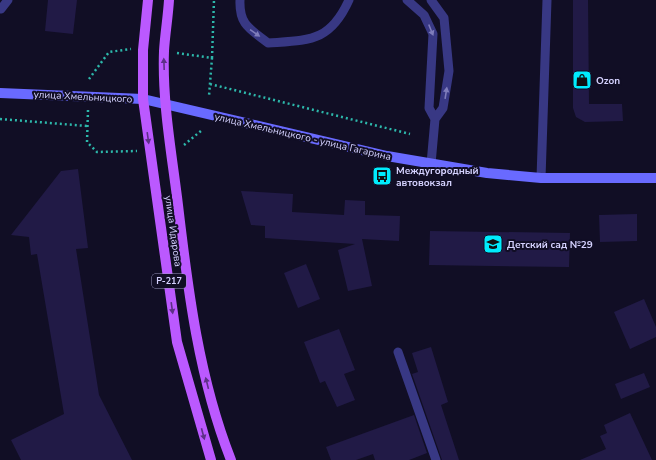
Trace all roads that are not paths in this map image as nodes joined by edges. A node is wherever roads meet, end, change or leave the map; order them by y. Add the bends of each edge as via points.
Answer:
1 (8, 0) edge
2 (148, 0) edge
3 (169, 0) edge
4 (240, 0) edge
5 (349, 0) edge
6 (407, 0) edge
7 (431, 0) edge
8 (547, 0) edge
9 (1, 9) edge
10 (0, 92) edge
11 (143, 99) junction
12 (166, 103) junction
13 (435, 119) junction
14 (431, 164) junction
15 (541, 178) junction
16 (656, 178) edge
17 (398, 352) dead end
18 (211, 460) edge
19 (231, 460) edge
20 (436, 460) edge

1 - 9 lane
2 - 11 main road, улица Идарова / Р-217 via 143,50
12 -> 3 main road, улица Идарова / Р-217 via 164,52
4 -> 5 lane via 240,13 247,27 268,42 315,38 333,28
6 -> 13 lane via 424,15 433,34 429,108
13 -> 7 lane via 443,108 449,71 444,18
8 - 15 lane
10 - 11 main road, улица Хмельницкого
11 - 12 main road, улица Хмельницкого
11 -> 18 main road, улица Идарова / Р-217 via 177,342
12 - 14 main road, улица Хмельницкого - улица Гагарина via 313,139
19 -> 12 main road, улица Идарова / Р-217 via 211,398 195,326
13 - 14 lane
14 - 15 main road, улица Хмельницкого - улица Гагарина
15 - 16 main road, улица Хмельницкого - улица Гагарина
17 - 20 lane

